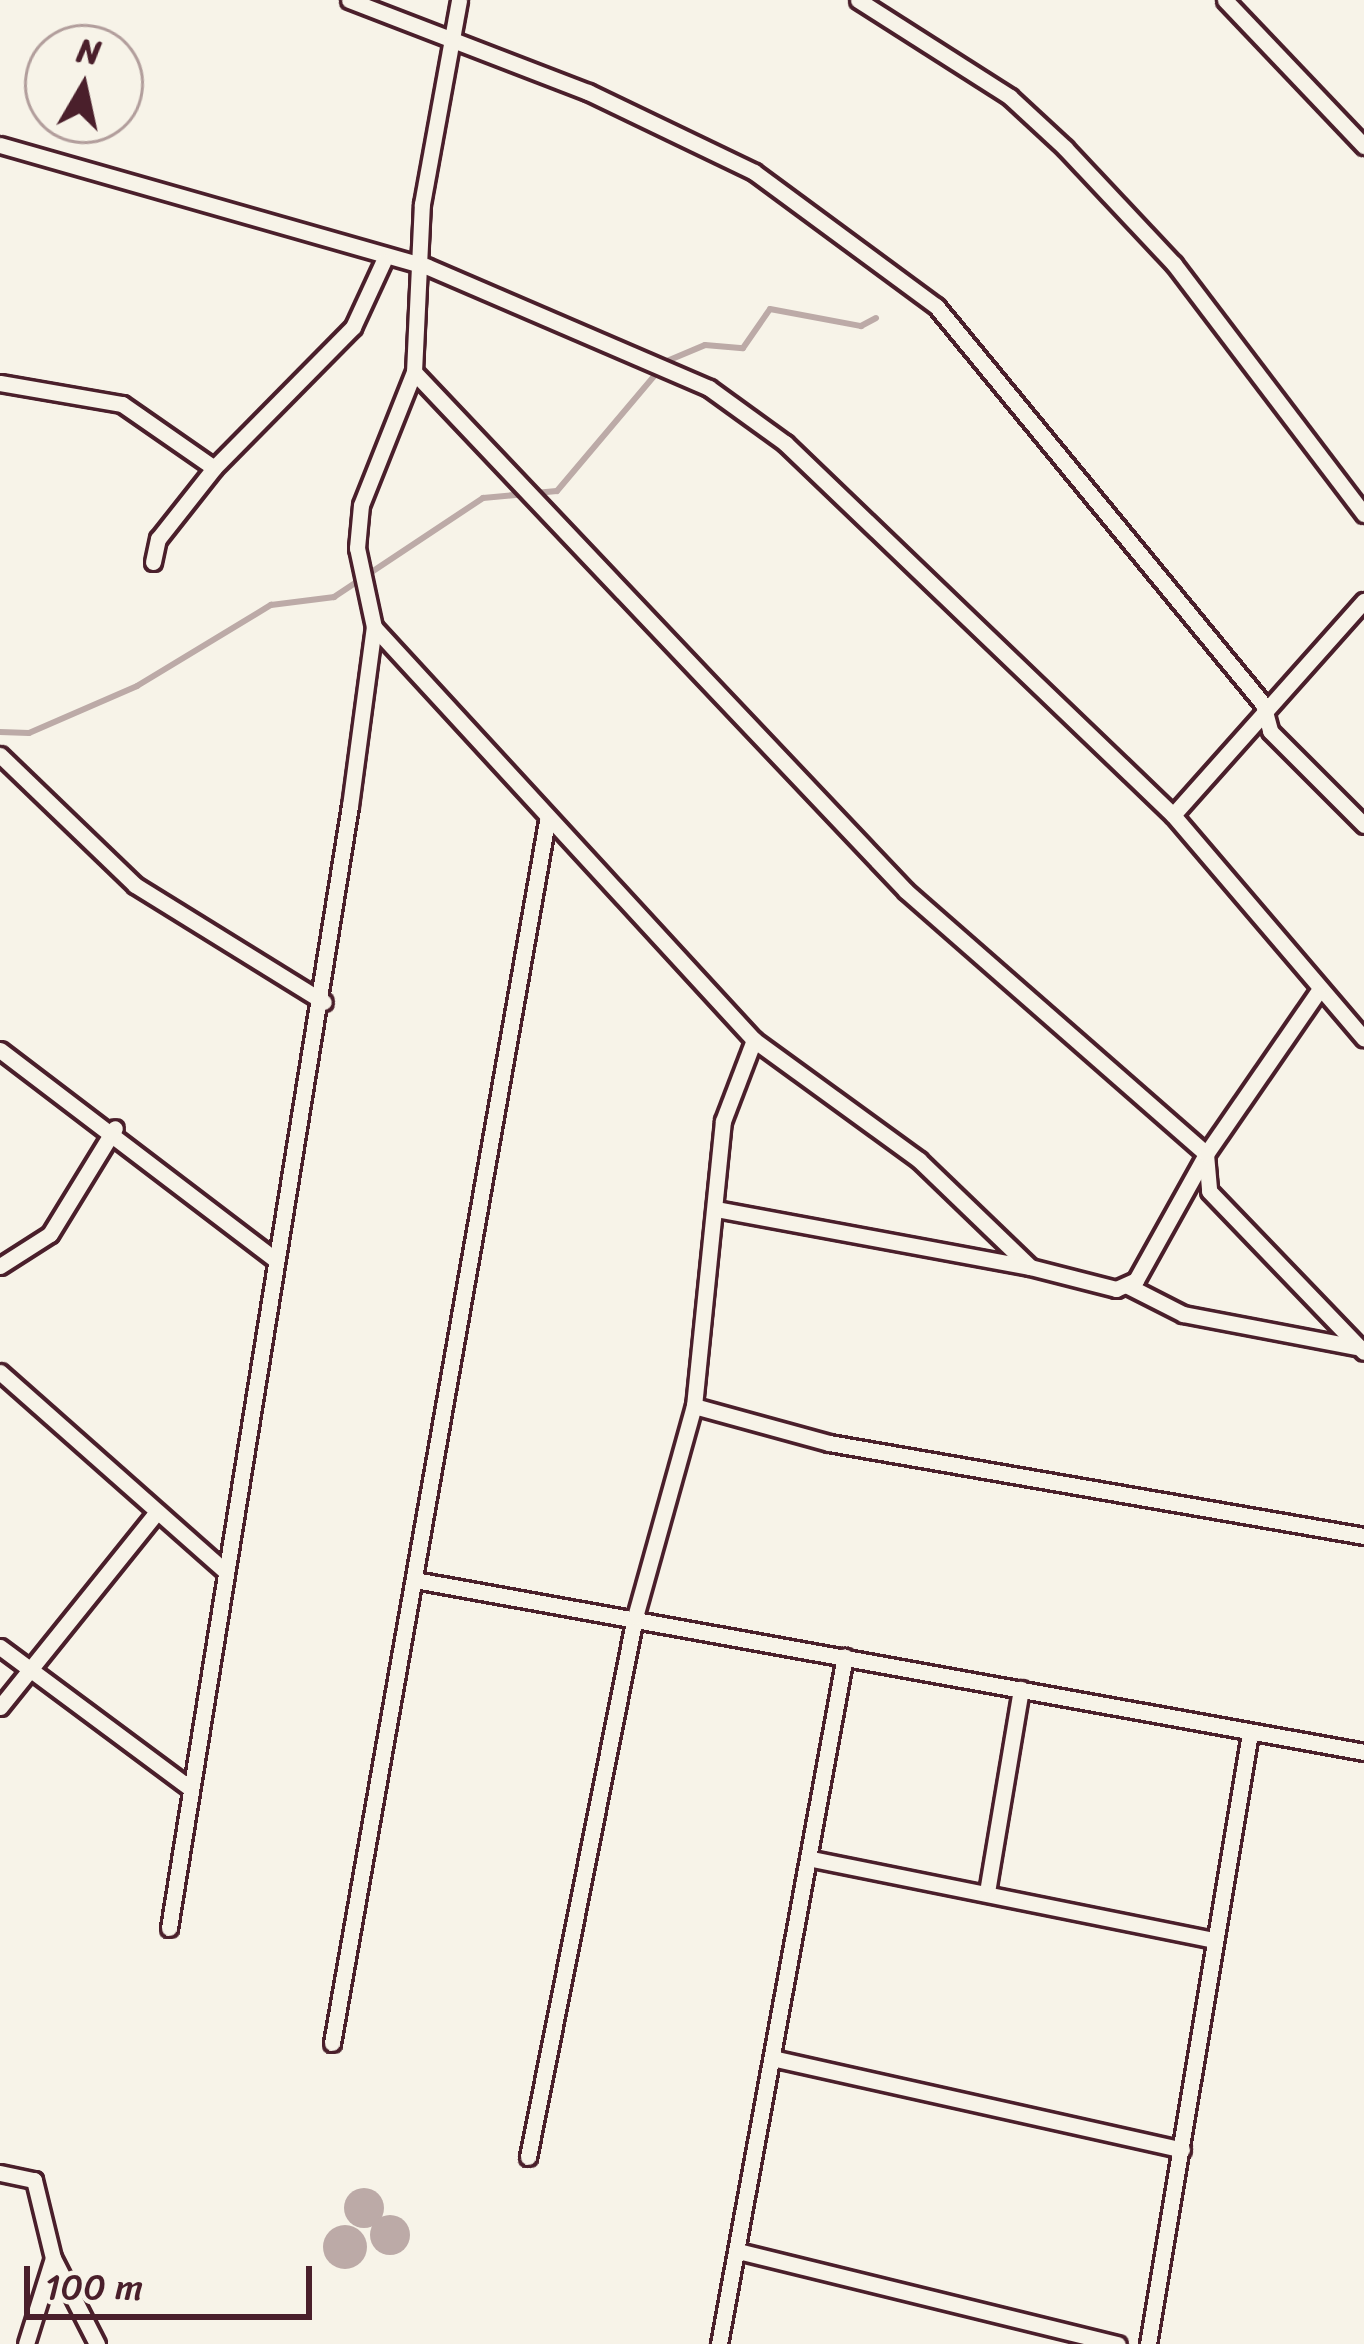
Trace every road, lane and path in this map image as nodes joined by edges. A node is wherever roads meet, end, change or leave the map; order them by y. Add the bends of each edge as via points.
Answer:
1 (349, 0) edge
2 (459, 0) edge
3 (858, 0) edge
4 (1225, 0) edge
5 (450, 39) junction
6 (0, 145) edge
7 (1364, 146) edge
8 (383, 262) junction
9 (425, 266) junction
10 (414, 372) junction
11 (0, 383) edge
12 (214, 468) junction
13 (1364, 514) edge
14 (153, 562) dead end
15 (1364, 601) edge
16 (374, 627) junction
17 (1263, 704) junction
18 (0, 755) edge
19 (1173, 815) junction
20 (548, 821) junction
21 (1364, 825) edge
22 (1317, 993) junction
23 (324, 1002) junction
24 (754, 1040) junction
25 (1364, 1040) edge
26 (0, 1050) edge
27 (115, 1128) junction
28 (1206, 1154) junction
29 (1200, 1176) junction
30 (716, 1209) junction
31 (274, 1259) junction
32 (0, 1266) edge
33 (1030, 1267) junction
34 (1128, 1286) junction
35 (1362, 1350) edge
36 (0, 1372) edge
37 (694, 1406) junction
38 (155, 1514) junction
39 (1364, 1536) edge
40 (225, 1571) junction
41 (415, 1580) junction
42 (635, 1616) junction
43 (0, 1647) edge
44 (845, 1656) junction
45 (30, 1671) junction
46 (1021, 1689) junction
47 (0, 1707) edge
48 (1249, 1739) junction
49 (1364, 1752) edge
50 (191, 1789) junction
51 (812, 1859) junction
52 (987, 1892) junction
53 (169, 1928) dead end
54 (1214, 1940) junction
55 (332, 2043) dead end
56 (772, 2059) junction
57 (1182, 2150) junction
58 (528, 2157) dead end
59 (0, 2173) edge
60 (738, 2251) junction
61 (53, 2258) junction
62 (26, 2344) edge
63 (97, 2344) edge
64 (719, 2344) edge
65 (1118, 2344) edge
66 (1148, 2344) edge

1 - 5 street
2 - 5 street
3 - 13 street via 1010,97 1065,148 1174,264
4 - 7 street
5 - 9 street via 422,204
5 - 17 street via 754,172 936,306
6 - 8 street
8 - 9 street
8 - 12 street via 353,327
9 - 10 street
9 - 19 street via 709,388 785,443
10 - 16 street via 361,505 357,548
10 - 28 street via 906,891
11 - 12 street via 122,404
12 - 14 street via 158,539
15 - 17 street
16 - 20 street
16 - 23 street
17 - 19 street
17 - 21 street via 1270,731
18 - 23 street via 135,885
19 - 22 street
20 - 24 street
20 - 41 street
22 - 25 street
22 - 28 street
23 - 31 street
24 - 30 street via 723,1121
24 - 33 street via 919,1160
26 - 27 street
27 - 31 street
27 - 32 street via 50,1234
28 - 29 street
29 - 34 street
29 - 35 street
30 - 33 street
30 - 37 street
31 - 40 street
33 - 34 street
34 - 35 street via 1184,1314
36 - 38 street
37 - 39 street via 829,1443
37 - 42 street
38 - 40 street
38 - 45 street
40 - 50 street
41 - 42 street
41 - 55 street
42 - 44 street
42 - 58 street
43 - 45 street
44 - 46 street
44 - 51 street
45 - 47 street
45 - 50 street
46 - 48 street
46 - 52 street
48 - 49 street
48 - 54 street
50 - 53 street
51 - 52 street
51 - 56 street
52 - 54 street
54 - 57 street
56 - 57 street
56 - 60 street
57 - 66 street
59 - 61 street via 34,2180
60 - 64 street
60 - 65 street
61 - 62 street
61 - 63 street

